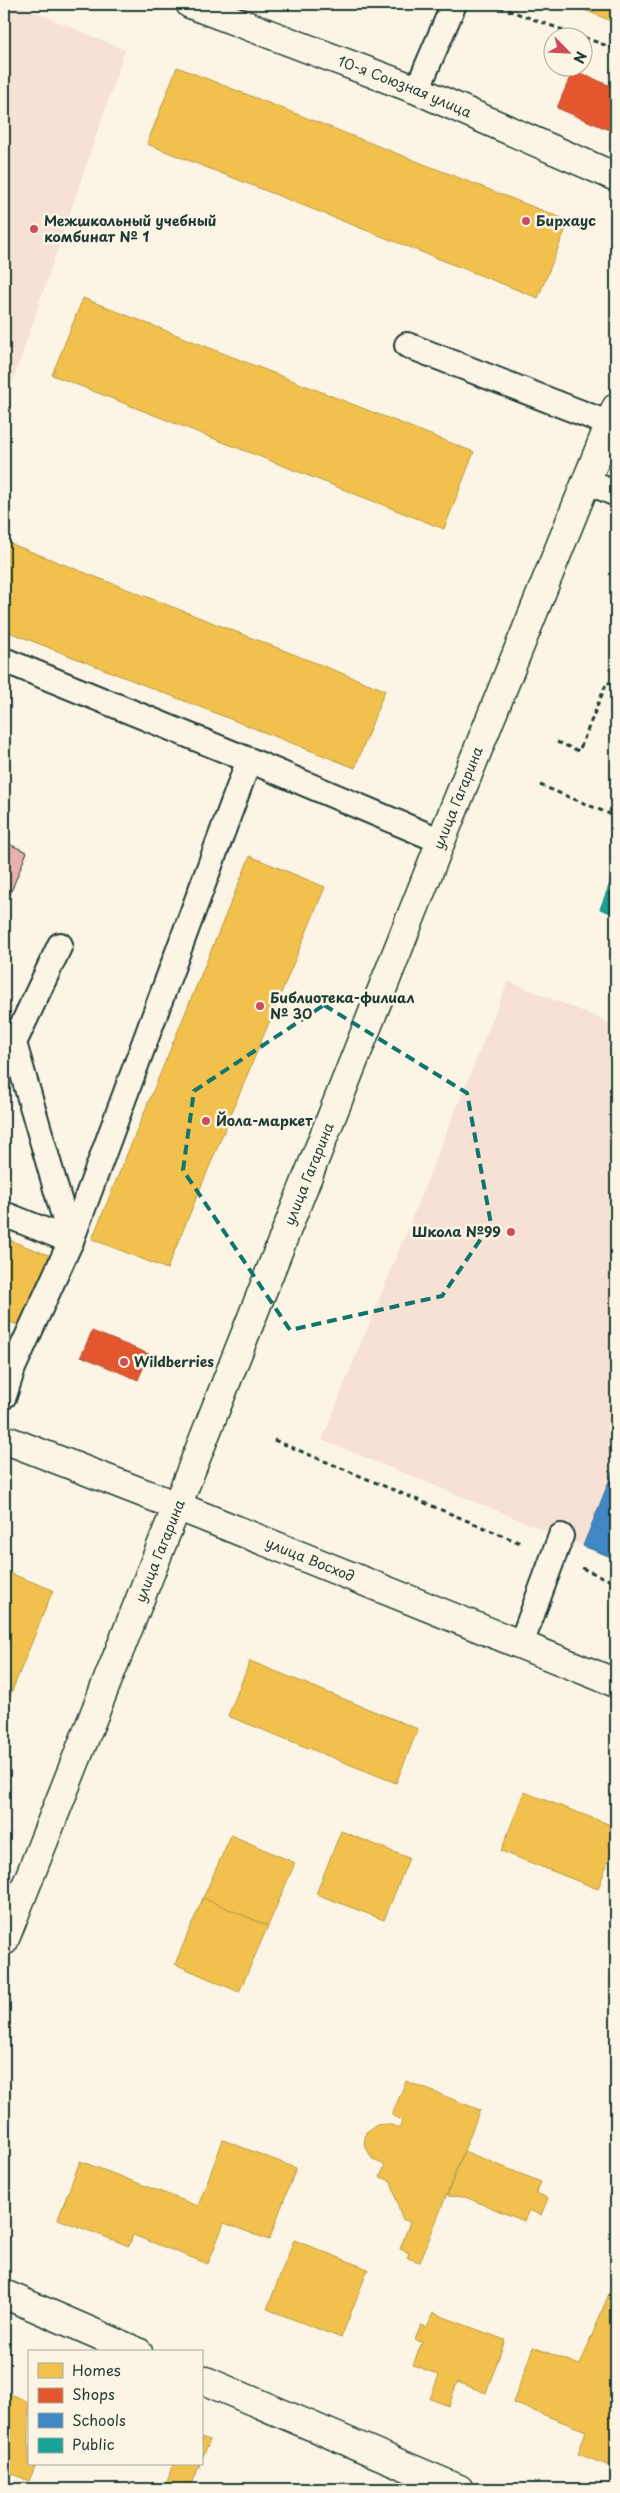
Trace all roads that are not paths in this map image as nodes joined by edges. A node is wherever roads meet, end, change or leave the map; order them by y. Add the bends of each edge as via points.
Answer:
1 (190, 4) edge
2 (454, 4) edge
3 (417, 90) junction
4 (616, 177) edge
5 (407, 345) dead end
6 (613, 416) edge
7 (586, 481) junction
8 (616, 494) edge
9 (4, 660) edge
10 (249, 760) junction
11 (441, 841) junction
12 (60, 945) dead end
13 (4, 1214) edge
14 (71, 1241) junction
15 (4, 1396) edge
16 (4, 1439) edge
17 (177, 1506) junction
18 (557, 1546) road end
19 (521, 1644) junction
20 (616, 1683) edge
21 (4, 1942) edge
22 (4, 2294) edge
23 (133, 2350) edge
24 (202, 2379) edge
25 (458, 2489) edge

1 - 3 street, 10-я Союзная улица
2 - 3 lane
3 - 4 street, 10-я Союзная улица
5 - 6 lane
6 - 7 street, улица Гагарина
7 - 8 lane
7 - 11 street, улица Гагарина
9 - 10 lane
10 - 11 lane
10 - 14 lane
11 - 17 street, улица Гагарина
12 - 14 lane via 14,1043
13 - 14 lane
14 - 15 lane via 13,1368
16 - 17 street, улица Восход
17 - 19 street, улица Восход
17 - 21 street, улица Гагарина
18 - 19 lane
19 - 20 street, улица Восход
22 - 23 street
24 - 25 street

